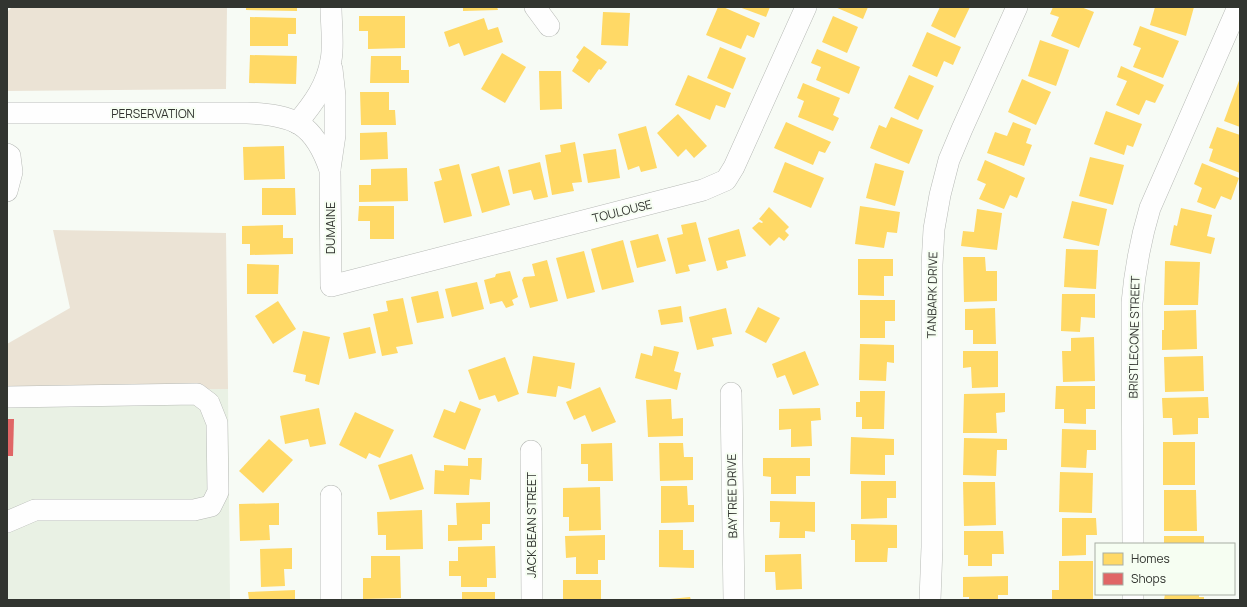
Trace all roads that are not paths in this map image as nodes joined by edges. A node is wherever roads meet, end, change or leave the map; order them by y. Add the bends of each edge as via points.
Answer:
1 (331, 7) edge
2 (535, 7) edge
3 (806, 7) edge
4 (1017, 7) edge
5 (1238, 7) edge
6 (549, 26) dead end
7 (332, 60) junction
8 (7, 112) edge
9 (297, 122) junction
10 (7, 154) edge
11 (330, 170) junction
12 (7, 191) edge
13 (331, 286) joint
14 (731, 393) dead end
15 (7, 397) edge
16 (531, 451) dead end
17 (331, 496) dead end
18 (7, 522) edge
19 (1133, 543) edge
20 (331, 600) edge
21 (532, 600) edge
22 (734, 600) edge
23 (930, 600) edge

1 - 7 street, DUMAINE
2 - 6 street
3 - 13 street, TOULOUSE via 726,180 703,190
4 - 23 street, TANBARK DRIVE via 949,160 934,229
5 - 19 street, BRISTLECONE STREET via 1150,208 1140,239 1132,303
7 - 9 street, DUMAINE via 320,92
7 - 11 street, DUMAINE via 335,135
8 - 9 street, PERSERVATION via 247,112 281,116
9 - 11 street, DUMAINE via 317,141
10 - 12 street via 10,156 12,172
11 - 13 street, DUMAINE
14 - 22 street, BAYTREE DRIVE
15 - 18 street via 197,394 209,403 217,423 218,492 211,506 194,510 34,510
16 - 21 street, JACK BEAN STREET
17 - 20 street

